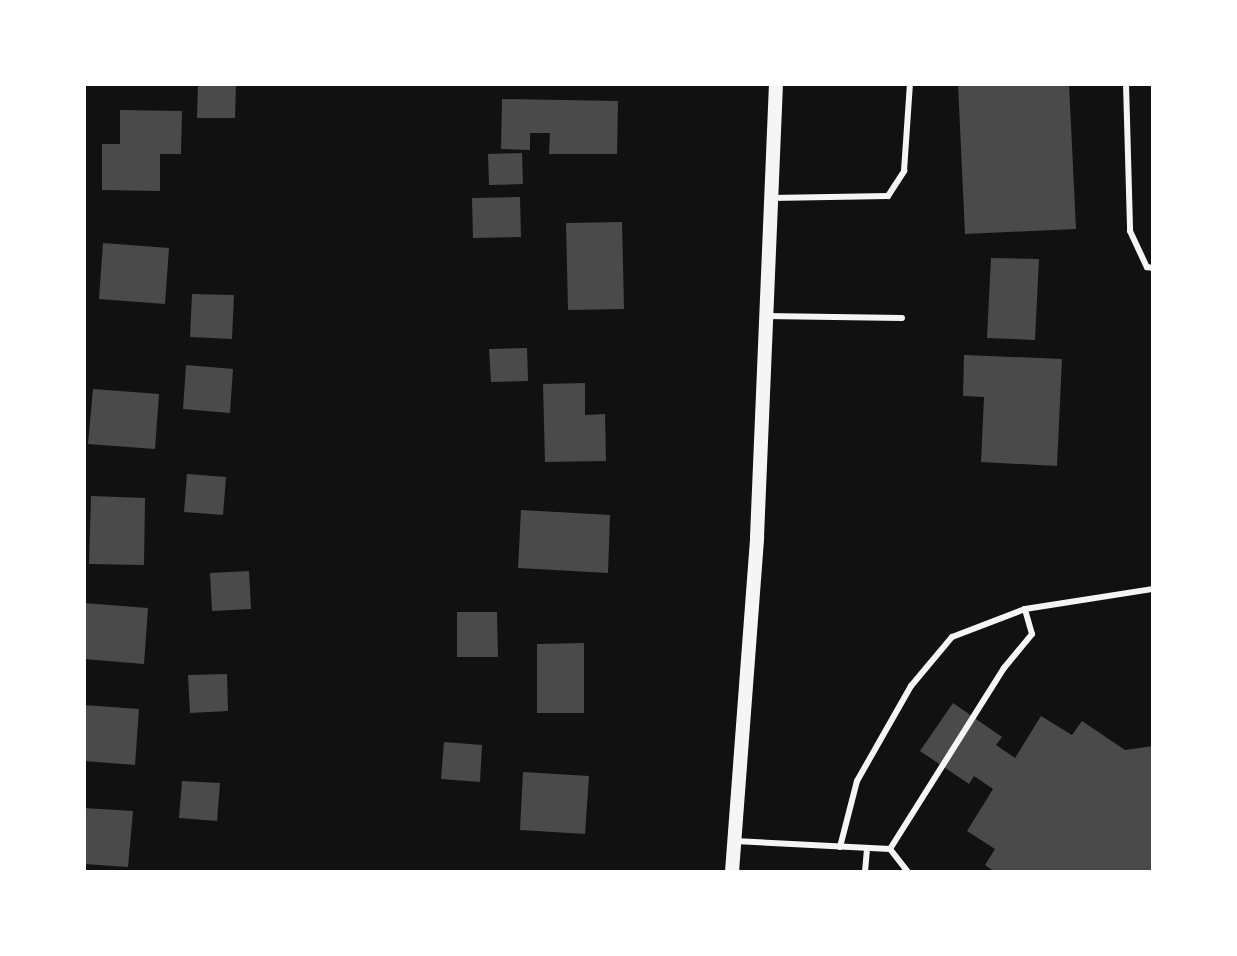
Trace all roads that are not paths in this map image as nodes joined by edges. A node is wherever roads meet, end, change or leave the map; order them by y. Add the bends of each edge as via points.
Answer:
1 (776, 84) edge
2 (910, 84) edge
3 (1126, 84) edge
4 (771, 198) junction
5 (1153, 268) edge
6 (766, 316) junction
7 (902, 318) dead end
8 (1153, 589) edge
9 (1025, 609) junction
10 (735, 841) junction
11 (840, 847) junction
12 (867, 848) junction
13 (890, 849) junction
14 (732, 872) edge
15 (865, 872) edge
16 (908, 872) edge

1 - 4 street
2 - 4 lane via 904,171 888,196
3 - 5 lane via 1130,231 1147,267
4 - 6 street
6 - 7 lane
6 - 10 street via 757,537
8 - 9 lane
9 - 11 lane via 952,637 911,686 857,781
9 - 13 lane via 1032,634 1004,668
10 - 11 lane
10 - 14 street
11 - 12 lane
12 - 13 lane
12 - 15 lane
13 - 16 lane

